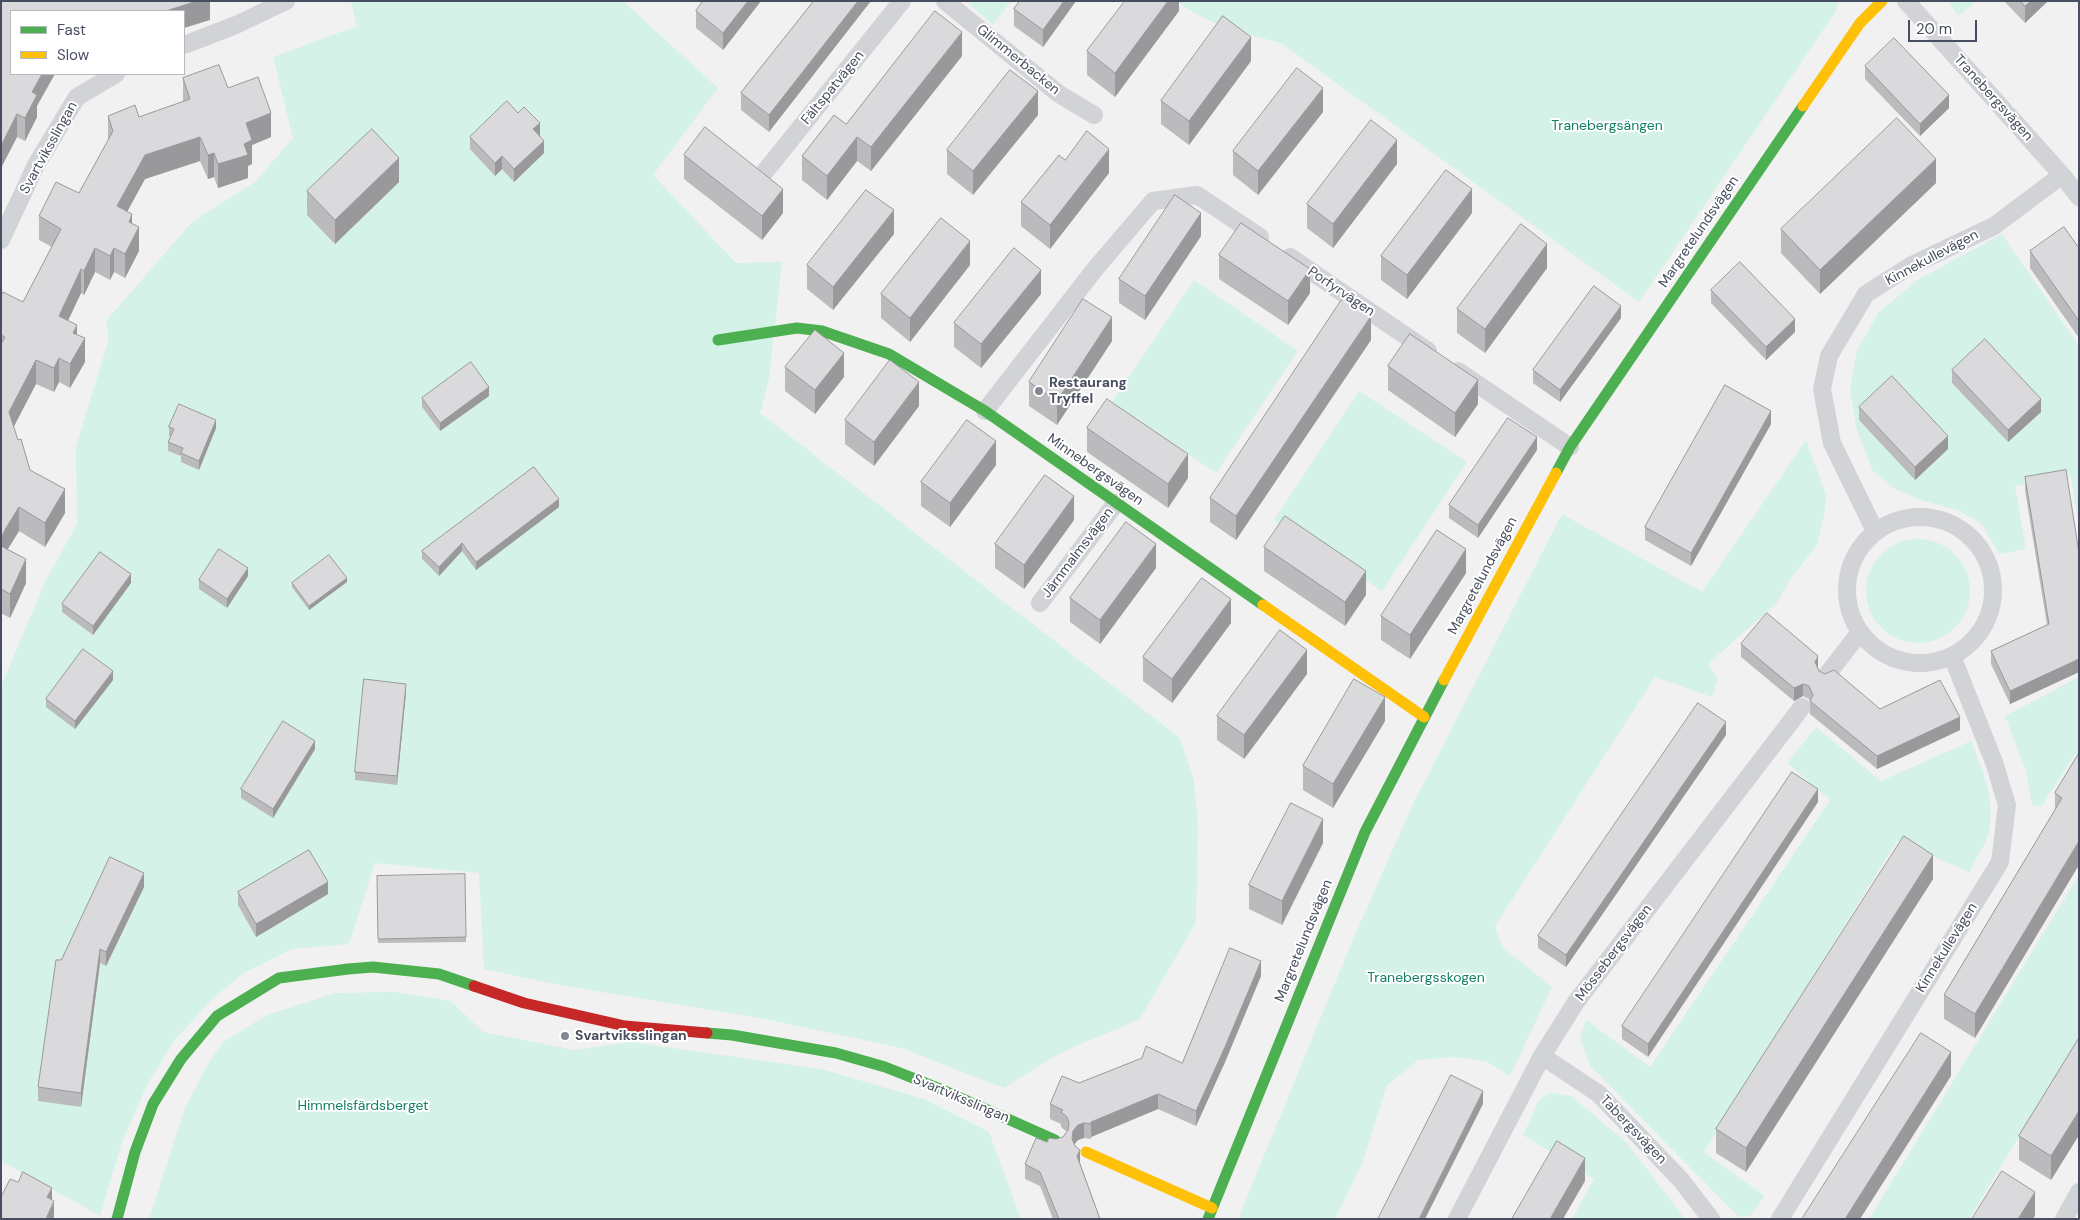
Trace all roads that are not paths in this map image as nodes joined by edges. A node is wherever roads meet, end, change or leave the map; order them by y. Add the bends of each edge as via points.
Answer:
1 (286, 1) edge
2 (902, 1) edge
3 (945, 1) edge
4 (1882, 1) edge
5 (1906, 1) edge
6 (185, 45) edge
7 (114, 75) edge
8 (1094, 114) dead end
9 (764, 174) edge
10 (2062, 175) junction
11 (2079, 197) edge
12 (1, 240) edge
13 (718, 340) dead end
14 (985, 411) junction
15 (1570, 447) junction
16 (1116, 503) junction
17 (1875, 531) junction
18 (1040, 603) dead end
19 (1860, 632) junction
20 (1952, 656) junction
21 (1826, 676) edge
22 (1802, 707) dead end
23 (1424, 718) junction
24 (1542, 1056) junction
25 (1055, 1140) edge
26 (1086, 1152) dead end
27 (2079, 1192) edge
28 (1210, 1213) edge
29 (116, 1219) edge
30 (1457, 1219) edge
31 (1711, 1219) edge
32 (1780, 1219) edge
33 (2064, 1219) edge

1 - 6 street
2 - 9 street, Fältspatvägen
3 - 8 street, Glimmerbacken via 1059,94
4 - 15 street, Margretelundsvägen via 1860,23
5 - 10 street, Tranebergsvägen
7 - 12 street, Svartviksslingan via 77,97 36,165
10 - 11 street, Tranebergsvägen
10 - 17 street, Kinnekullevägen via 1994,226 1910,266 1866,294 1829,356 1822,389 1832,443
13 - 14 street, Minnebergsvägen via 797,328 822,331 889,354
14 - 15 street, Porfyrvägen via 1095,269 1153,201 1198,195
14 - 16 street, Minnebergsvägen
15 - 23 street, Margretelundsvägen
16 - 18 street, Järnmalmsvägen
16 - 23 street, Minnebergsvägen
17 - 19 street via 1856,554 1846,590 1850,612
17 - 20 street via 1895,520 1917,516 1940,518 1961,528 1978,543 1991,570 1994,585 1992,607 1984,627 1971,644
19 - 20 street via 1874,648 1899,660 1933,663
19 - 21 street
20 - 32 street, Kinnekullevägen via 1994,762 2007,805 2000,862
22 - 24 street, Mössebergsvägen via 1576,1002
23 - 28 street, Margretelundsvägen via 1365,832
24 - 30 street, Mössebergsvägen
24 - 31 street, Tabergsvägen via 1599,1094 1681,1180
25 - 29 street, Svartviksslingan via 938,1088 885,1067 836,1053 732,1036 625,1026 524,1002 439,974 373,967 348,969 279,978 217,1016 181,1059 154,1104 135,1152
26 - 28 street
27 - 33 street

